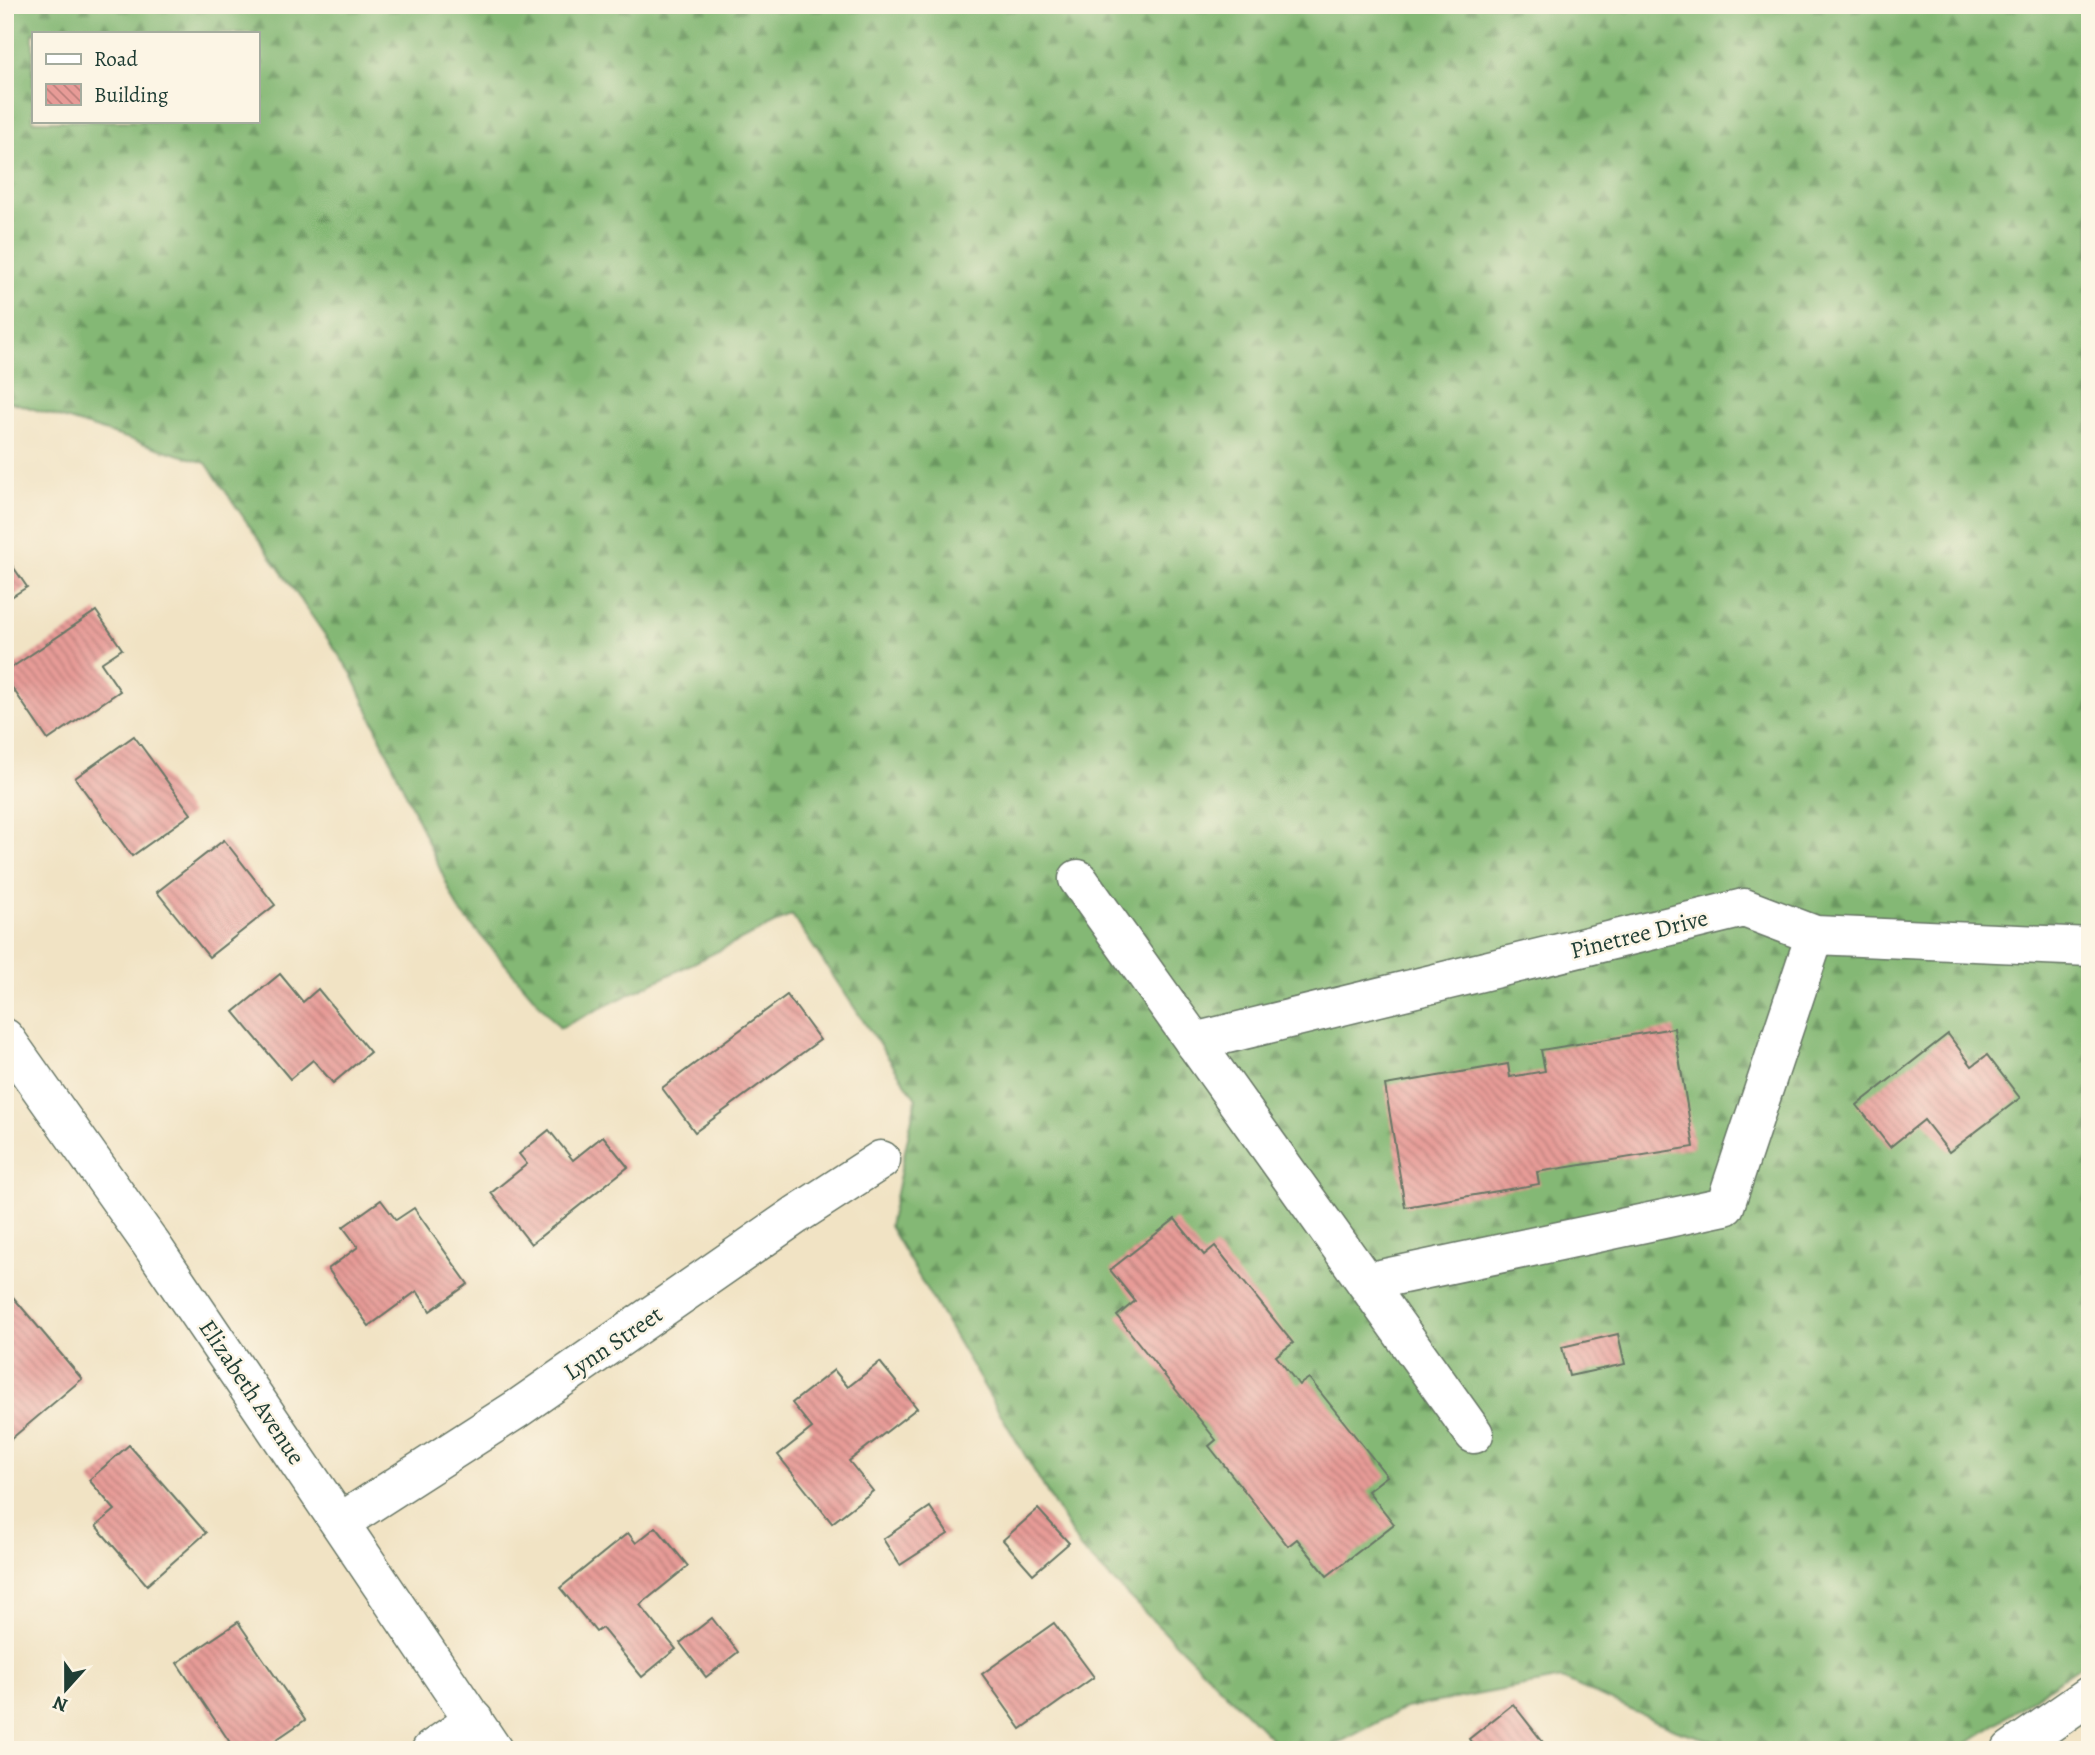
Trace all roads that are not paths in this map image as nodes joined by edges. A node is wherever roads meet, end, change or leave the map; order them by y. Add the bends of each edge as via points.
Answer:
1 (1078, 879) dead end
2 (1815, 934) junction
3 (2090, 947) edge
4 (5, 1038) edge
5 (1194, 1042) junction
6 (881, 1160) dead end
7 (1366, 1282) junction
8 (1474, 1434) dead end
9 (341, 1522) junction
10 (2090, 1695) edge
11 (484, 1735) edge
12 (431, 1750) edge
13 (2011, 1750) edge

1 - 5 street
2 - 3 street, Pinetree Drive
2 - 5 street, Pinetree Drive via 1744,908
2 - 7 street via 1726,1206
4 - 9 street, Elizabeth Avenue
5 - 7 street
6 - 9 street, Lynn Street via 517,1409
7 - 8 street
9 - 11 street, Elizabeth Avenue
10 - 13 street
11 - 12 street

